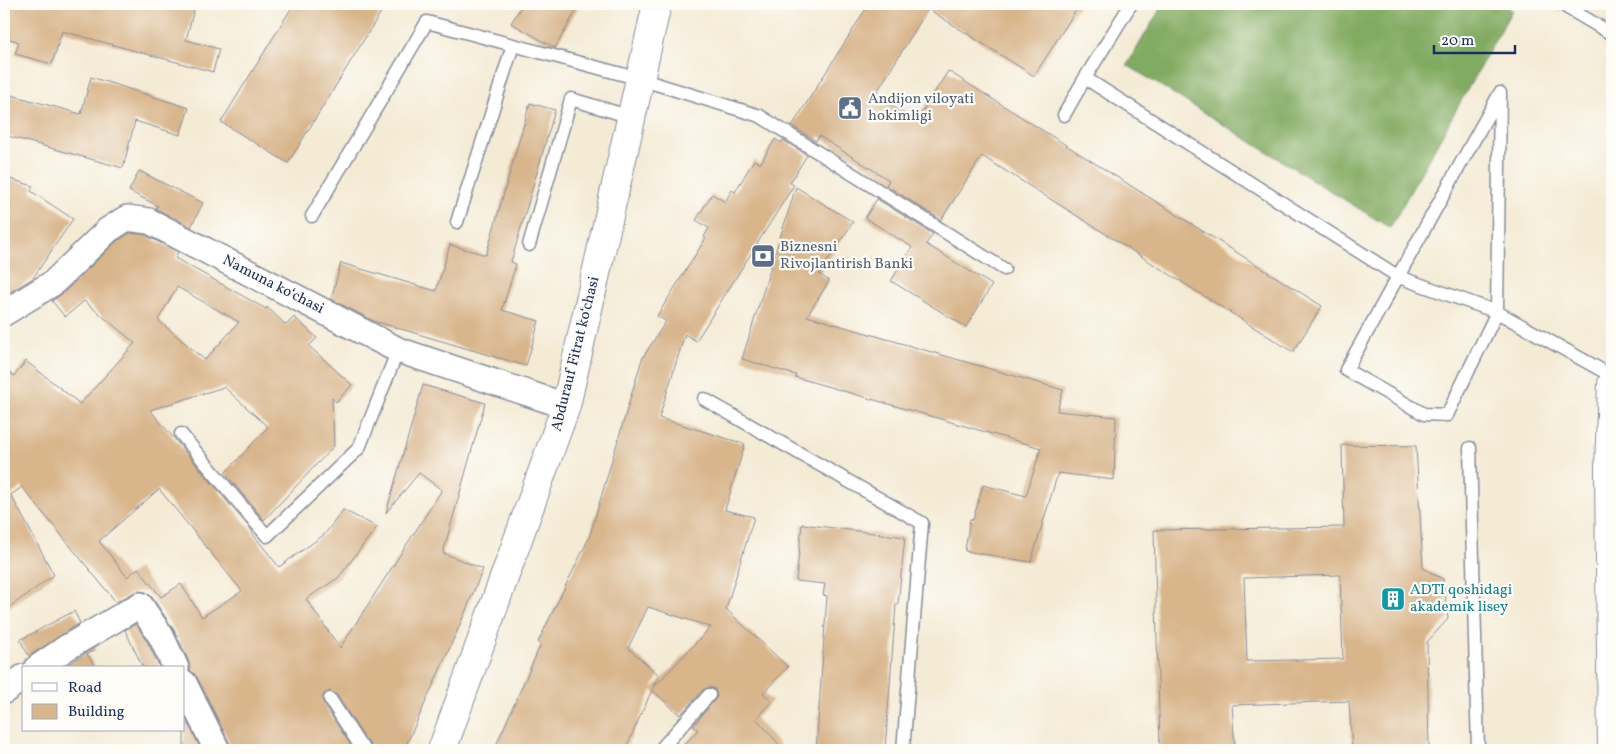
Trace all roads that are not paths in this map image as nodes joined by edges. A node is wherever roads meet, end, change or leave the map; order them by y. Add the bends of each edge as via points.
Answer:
1 (657, 4) edge
2 (1132, 4) edge
3 (1561, 4) edge
4 (1612, 34) edge
5 (513, 44) junction
6 (1085, 78) junction
7 (640, 80) junction
8 (1064, 115) dead end
9 (632, 117) junction
10 (312, 216) dead end
11 (457, 222) dead end
12 (529, 245) dead end
13 (1004, 269) dead end
14 (1399, 277) junction
15 (1497, 312) junction
16 (4, 314) edge
17 (398, 350) junction
18 (1612, 376) edge
19 (1612, 384) edge
20 (704, 399) dead end
21 (566, 406) junction
22 (181, 434) dead end
23 (1470, 448) dead end
24 (40, 666) edge
25 (175, 666) edge
26 (22, 678) edge
27 (185, 685) edge
28 (4, 691) edge
29 (709, 695) dead end
30 (330, 699) dead end
31 (217, 750) edge
32 (365, 750) edge
33 (442, 750) edge
34 (660, 750) edge
35 (903, 750) edge
36 (1478, 750) edge
37 (1612, 750) edge

1 - 7 main road, Abdurauf Fitrat koʻchasi
2 - 6 lane
3 - 4 lane
5 - 7 lane
5 - 10 lane via 427,22
5 - 11 lane
6 - 8 lane
6 - 14 lane
7 - 9 main road, Abdurauf Fitrat koʻchasi
7 - 13 lane via 760,116
9 - 12 lane via 571,99
9 - 21 main road, Abdurauf Fitrat koʻchasi
14 - 15 lane
14 - 15 lane via 1346,370 1424,414 1447,415
14 - 15 lane via 1500,93
15 - 18 lane
16 - 17 street, Namuna koʻchasi via 52,283 108,230 127,218 148,221
17 - 21 street, Namuna koʻchasi
17 - 22 lane via 359,448 267,536
19 - 37 main road via 1609,470
20 - 35 lane via 922,523
21 - 33 main road, Abdurauf Fitrat koʻchasi
23 - 36 lane
24 - 25 street via 140,605 161,636
26 - 28 street
27 - 31 street
29 - 34 lane
30 - 32 lane

